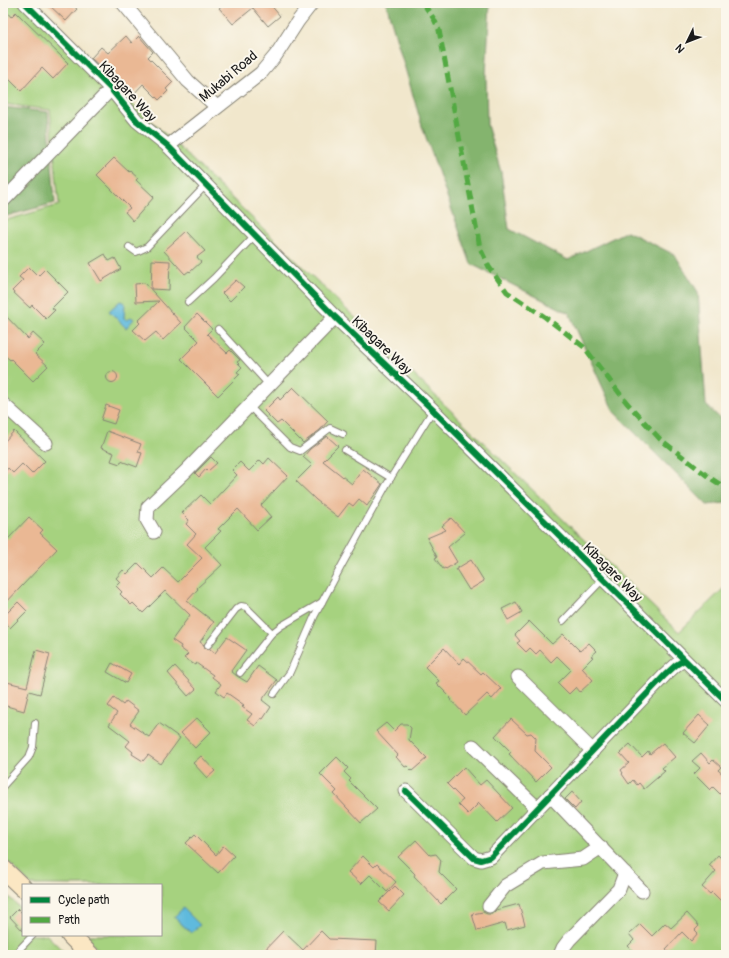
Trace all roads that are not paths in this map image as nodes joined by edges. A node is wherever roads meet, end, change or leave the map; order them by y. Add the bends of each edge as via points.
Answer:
1 (25, 3) edge
2 (123, 3) edge
3 (312, 3) edge
4 (111, 89) junction
5 (217, 107) junction
6 (168, 146) junction
7 (206, 185) junction
8 (3, 201) edge
9 (255, 235) junction
10 (128, 247) dead end
11 (188, 302) dead end
12 (335, 317) junction
13 (218, 329) dead end
14 (269, 385) junction
15 (3, 404) edge
16 (249, 406) junction
17 (433, 410) junction
18 (343, 434) dead end
19 (46, 443) dead end
20 (344, 450) dead end
21 (391, 478) junction
22 (154, 532) dead end
23 (603, 580) junction
24 (322, 602) junction
25 (563, 621) dead end
26 (272, 633) junction
27 (208, 645) dead end
28 (684, 660) junction
29 (240, 673) dead end
30 (518, 677) dead end
31 (274, 694) dead end
32 (726, 701) edge
33 (35, 723) dead end
34 (473, 746) dead end
35 (593, 750) junction
36 (3, 786) edge
37 (406, 791) dead end
38 (550, 795) junction
39 (537, 808) junction
40 (601, 847) junction
41 (3, 869) edge
42 (626, 873) junction
43 (22, 887) edge
44 (642, 891) dead end
45 (489, 906) dead end
46 (32, 936) edge
47 (71, 936) edge
48 (14, 955) edge
49 (90, 955) edge
50 (560, 955) edge

1 - 4 street, Kibagare Way
2 - 5 street via 188,81
3 - 5 street, Mukabi Road via 261,73
4 - 6 street, Kibagare Way via 137,121
4 - 8 street, Kibagare Way
5 - 6 street, Mukabi Road
6 - 7 street, Kibagare Way
7 - 9 street, Kibagare Way
7 - 10 lane via 147,247 136,252
9 - 11 lane
9 - 12 street, Kibagare Way
12 - 14 street
12 - 17 street, Kibagare Way
13 - 14 lane
14 - 16 street
15 - 19 street
16 - 18 lane via 290,447 300,451 330,428
16 - 22 street via 148,508 147,520
17 - 21 lane
17 - 23 street, Kibagare Way
20 - 21 lane
21 - 24 lane
23 - 25 lane
23 - 28 street, Kibagare Way
24 - 26 lane
24 - 31 lane via 290,672
26 - 27 lane via 241,606
26 - 29 lane
28 - 32 street, Kibagare Way
28 - 35 street via 665,675
30 - 35 street
33 - 36 lane via 33,747 29,757
34 - 39 street
35 - 38 street
37 - 39 street via 467,852 480,860 491,857
38 - 39 street
38 - 40 street
40 - 42 street
40 - 45 street via 583,859 543,863 505,886
41 - 43 main road
42 - 44 street
42 - 50 street via 620,889 569,940
46 - 48 lane
47 - 49 main road

